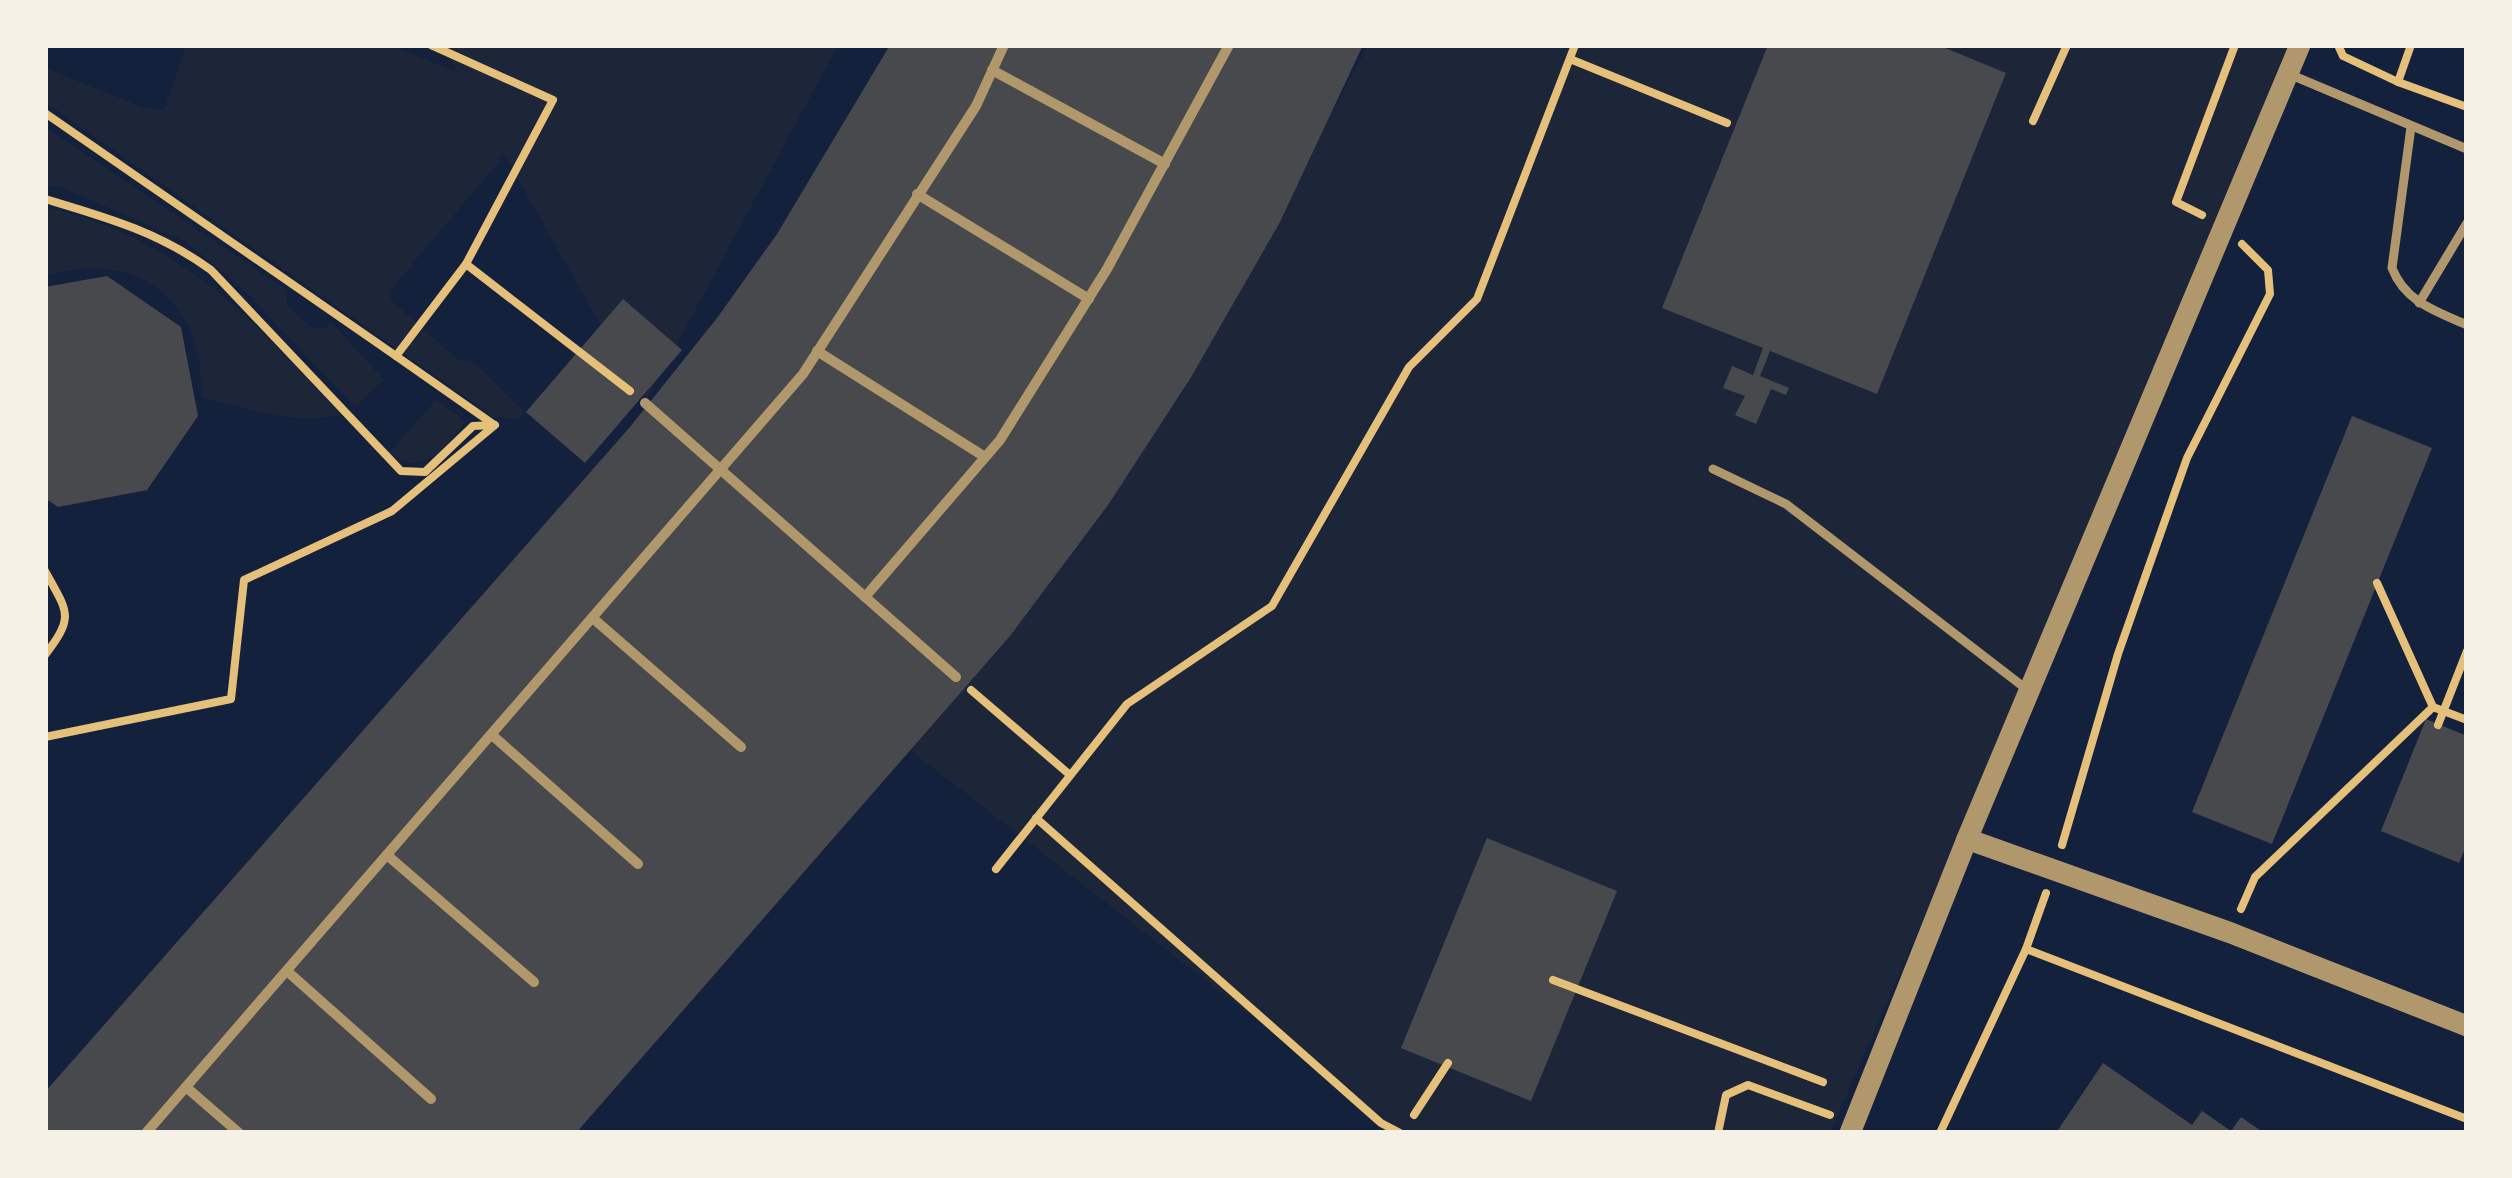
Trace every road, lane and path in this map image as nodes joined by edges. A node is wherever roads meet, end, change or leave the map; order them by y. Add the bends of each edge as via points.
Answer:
1 (431, 45) edge
2 (1004, 45) edge
3 (1228, 45) edge
4 (1575, 45) edge
5 (2067, 45) edge
6 (2235, 45) edge
7 (2300, 45) edge
8 (2338, 45) edge
9 (2411, 45) edge
10 (1570, 59) junction
11 (992, 70) junction
12 (2289, 74) junction
13 (2398, 82) junction
14 (2467, 107) edge
15 (45, 113) edge
16 (2033, 121) dead end
17 (1727, 123) dead end
18 (2411, 127) junction
19 (2467, 148) edge
20 (1165, 164) junction
21 (917, 194) junction
22 (45, 199) edge
23 (2467, 223) edge
24 (2224, 226) junction
25 (466, 264) junction
26 (1089, 298) junction
27 (2419, 303) junction
28 (2467, 325) edge
29 (817, 351) junction
30 (396, 356) junction
31 (645, 403) joint
32 (495, 425) junction
33 (986, 457) junction
34 (1713, 469) dead end
35 (722, 471) junction
36 (45, 571) edge
37 (2377, 583) dead end
38 (866, 597) junction
39 (595, 620) junction
40 (2467, 651) edge
41 (45, 655) edge
42 (956, 677) joint
43 (2029, 691) junction
44 (2438, 709) junction
45 (2467, 720) edge
46 (2438, 725) dead end
47 (492, 735) junction
48 (45, 737) edge
49 (741, 747) dead end
50 (1070, 775) junction
51 (1036, 818) junction
52 (1967, 839) junction
53 (387, 855) junction
54 (638, 864) dead end
55 (2055, 868) junction
56 (996, 869) dead end
57 (2231, 932) junction
58 (2026, 949) junction
59 (287, 971) junction
60 (1553, 980) dead end
61 (534, 982) dead end
62 (2467, 1026) edge
63 (1448, 1064) dead end
64 (1822, 1082) dead end
65 (186, 1087) junction
66 (431, 1099) dead end
67 (1414, 1114) dead end
68 (2467, 1119) edge
69 (1852, 1128) edge
70 (146, 1133) edge
71 (239, 1133) edge
72 (1400, 1133) edge
73 (1718, 1133) edge
74 (1940, 1133) edge

1 - 25 path via 553,100
2 - 11 street
3 - 20 street
4 - 10 path
5 - 16 path
6 - 24 path via 2176,202
7 - 12 street
8 - 13 path via 2342,56
9 - 13 path
10 - 17 path
10 - 50 path via 1477,299 1409,367 1272,606 1127,704
11 - 20 street
11 - 21 street
12 - 18 lane
12 - 24 street
13 - 14 path
15 - 30 path
18 - 19 lane
18 - 27 lane via 2392,268
20 - 26 street
21 - 26 street
21 - 29 street
22 - 32 path via 133,224 211,270 401,471 425,472 473,426
23 - 27 lane
24 - 43 street
24 - 55 path via 2267,270 2270,294 2187,458 2117,654
25 - 30 path
25 - 31 path
26 - 33 street
27 - 28 lane
29 - 33 street
29 - 35 street
30 - 32 path
31 - 35 street
32 - 48 path via 392,511 244,580 231,699
33 - 38 street
34 - 43 lane via 1786,504
35 - 38 street
35 - 39 street
36 - 41 path via 67,626
37 - 44 path
38 - 42 street
39 - 47 street
39 - 49 street
40 - 44 path
42 - 50 path
43 - 52 street
44 - 45 path
44 - 46 path
44 - 57 path via 2254,877
47 - 53 street
47 - 54 street
50 - 51 path
51 - 56 path
51 - 72 path
52 - 55 street
52 - 69 street
53 - 59 street
53 - 61 street
55 - 57 street
55 - 58 path
57 - 62 street
58 - 68 path
58 - 74 path
59 - 65 street
59 - 66 street
60 - 64 path
63 - 67 path
65 - 70 street
65 - 71 street
69 - 73 path via 1748,1085 1726,1095

